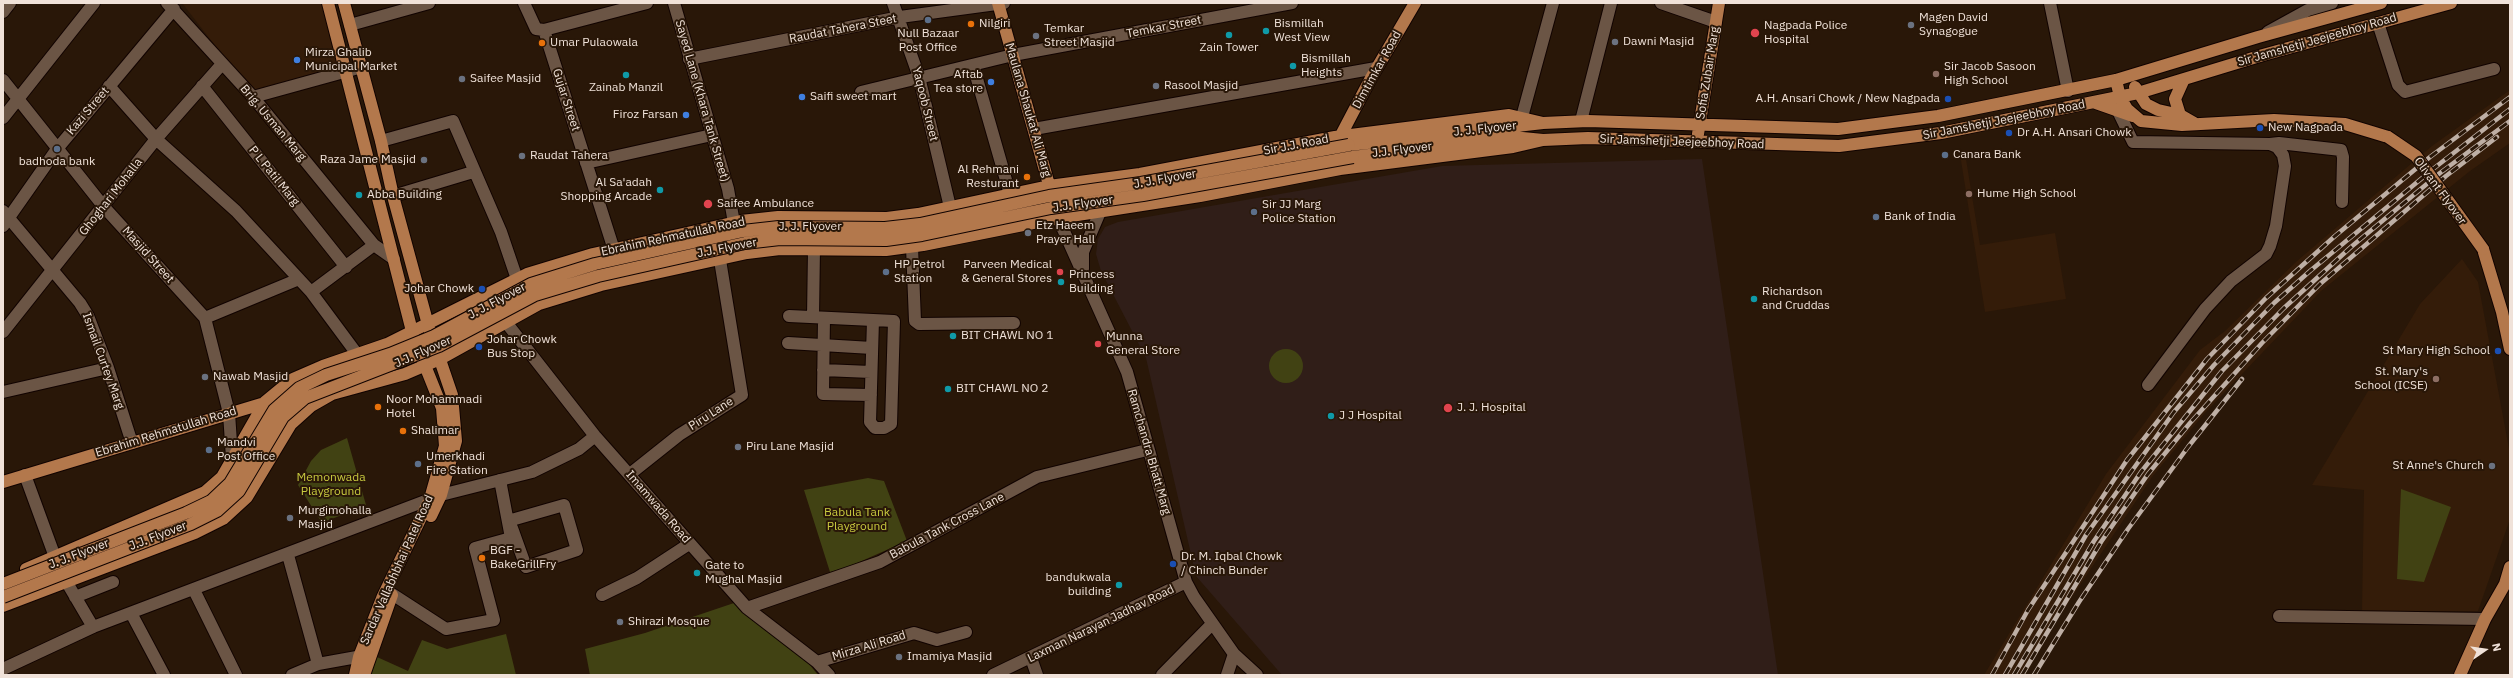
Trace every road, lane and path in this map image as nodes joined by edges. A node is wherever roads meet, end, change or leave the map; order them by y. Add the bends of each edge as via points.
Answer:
1 (10, 3) edge
2 (94, 3) edge
3 (328, 3) edge
4 (344, 3) edge
5 (429, 3) edge
6 (524, 3) edge
7 (647, 3) edge
8 (674, 3) edge
9 (893, 3) edge
10 (1000, 3) edge
11 (1292, 3) edge
12 (1415, 3) edge
13 (1553, 3) edge
14 (1611, 3) edge
15 (1661, 3) edge
16 (1719, 3) edge
17 (2050, 3) edge
18 (2332, 3) edge
19 (2381, 3) edge
20 (2451, 3) edge
21 (171, 6) edge
22 (3, 12) edge
23 (900, 17) junction
24 (1716, 22) junction
25 (2378, 23) junction
26 (350, 25) junction
27 (544, 30) junction
28 (2258, 37) junction
29 (1013, 55) junction
30 (689, 59) junction
31 (222, 64) junction
32 (973, 65) junction
33 (362, 67) junction
34 (1376, 68) junction
35 (2494, 69) dead end
36 (346, 71) junction
37 (2130, 76) junction
38 (919, 77) junction
39 (2184, 79) junction
40 (3, 80) edge
41 (2116, 80) junction
42 (109, 86) junction
43 (202, 86) junction
44 (2068, 91) junction
45 (861, 92) dead end
46 (2138, 93) junction
47 (253, 97) junction
48 (2120, 97) junction
49 (18, 98) junction
50 (2094, 103) junction
51 (2117, 109) junction
52 (2180, 115) junction
53 (1522, 117) junction
54 (2134, 117) junction
55 (3, 118) edge
56 (1581, 121) junction
57 (1542, 123) junction
58 (2194, 123) junction
59 (1699, 126) junction
60 (1034, 129) junction
61 (712, 135) junction
62 (1340, 137) junction
63 (156, 138) junction
64 (1543, 140) junction
65 (381, 141) junction
66 (1696, 142) junction
67 (2270, 144) junction
68 (57, 149) junction
69 (1351, 151) junction
70 (586, 163) junction
71 (473, 172) junction
72 (1049, 186) junction
73 (1010, 194) junction
74 (393, 196) junction
75 (2342, 202) dead end
76 (104, 207) junction
77 (950, 207) junction
78 (1100, 212) junction
79 (5, 218) edge
80 (1058, 218) junction
81 (734, 223) junction
82 (374, 245) junction
83 (912, 247) junction
84 (814, 249) junction
85 (614, 250) junction
86 (394, 259) junction
87 (720, 260) junction
88 (346, 266) junction
89 (53, 269) junction
90 (1083, 274) junction
91 (299, 279) junction
92 (517, 279) junction
93 (417, 286) junction
94 (402, 291) junction
95 (311, 292) junction
96 (789, 316) dead end
97 (819, 317) junction
98 (204, 318) junction
99 (873, 320) junction
100 (505, 321) junction
101 (894, 321) junction
102 (915, 321) junction
103 (1014, 323) dead end
104 (428, 325) junction
105 (3, 332) edge
106 (412, 332) junction
107 (788, 343) dead end
108 (823, 346) junction
109 (872, 348) junction
110 (2510, 349) edge
111 (357, 354) junction
112 (440, 359) junction
113 (424, 366) junction
114 (108, 368) junction
115 (823, 370) junction
116 (871, 374) junction
117 (892, 376) junction
118 (2148, 385) dead end
119 (3, 392) edge
120 (332, 394) junction
121 (871, 395) junction
122 (265, 402) junction
123 (229, 413) junction
124 (595, 436) junction
125 (132, 443) junction
126 (1147, 450) junction
127 (232, 458) junction
128 (630, 474) junction
129 (25, 475) junction
130 (500, 480) junction
131 (3, 482) edge
132 (436, 497) junction
133 (509, 520) junction
134 (689, 544) junction
135 (288, 555) junction
136 (55, 557) junction
137 (2510, 567) edge
138 (3, 580) edge
139 (66, 581) junction
140 (113, 582) dead end
141 (1186, 582) junction
142 (3, 584) edge
143 (194, 590) junction
144 (392, 594) junction
145 (80, 595) junction
146 (602, 595) dead end
147 (3, 597) edge
148 (3, 606) edge
149 (747, 608) junction
150 (90, 610) dead end
151 (131, 613) junction
152 (2279, 616) dead end
153 (2485, 619) junction
154 (1212, 624) junction
155 (94, 627) junction
156 (966, 632) dead end
157 (1234, 654) junction
158 (364, 656) junction
159 (1031, 658) junction
160 (817, 662) junction
161 (318, 664) junction
162 (3, 669) edge
163 (164, 675) edge
164 (236, 675) edge
165 (292, 675) edge
166 (355, 675) edge
167 (364, 675) edge
168 (829, 675) edge
169 (993, 675) edge
170 (1037, 675) edge
171 (1162, 675) edge
172 (1227, 675) edge
173 (1257, 675) edge
174 (2460, 675) edge

1 - 22 street
2 - 49 street
3 - 36 main road, Sardar Vallabhbhai Patel Road
4 - 26 main road, Sardar Vallabhbhai Patel Road
5 - 26 street
6 - 27 street via 536,30
7 - 27 street
8 - 30 street, Sayed Lane (Khara Tank Street)
9 - 23 street, Yaqoob Street
10 - 23 street, Raudat Tahera Steet
10 - 29 main road, Maulana Shaukat Ali Marg
11 - 29 street, Temkar Street
12 - 34 main road, Dimtimkar Road
13 - 53 street
14 - 56 street
15 - 24 street
16 - 24 main road, Sofia Zubair Marg
17 - 44 street
18 - 28 street via 2308,10
19 - 28 main road, Sir Jamshetji Jeejeebhoy Road
20 - 25 main road, Sir Jamshetji Jeejeebhoy Road
21 - 31 street, Brig. Usman Marg
21 - 42 street, Kazi Street
23 - 30 street, Raudat Tahera Steet
23 - 38 street, Yaqoob Street
24 - 59 main road, Sofia Zubair Marg
25 - 35 street via 2398,85 2405,92
25 - 39 main road, Sir Jamshetji Jeejeebhoy Road
26 - 33 main road, Sardar Vallabhbhai Patel Road
27 - 70 street, Gujar Street
28 - 37 main road, Sir Jamshetji Jeejeebhoy Road
29 - 32 street, Temkar Street
29 - 60 main road, Maulana Shaukat Ali Marg
30 - 61 street, Sayed Lane (Khara Tank Street)
31 - 43 street, Ghoghari Mohalla
31 - 47 street, Brig. Usman Marg
32 - 38 street, Temkar Street
32 - 73 street
33 - 36 street
33 - 65 main road, Sardar Vallabhbhai Patel Road
34 - 60 street
34 - 62 main road, Dimtimkar Road
36 - 47 street
36 - 86 main road, Sardar Vallabhbhai Patel Road
37 - 41 main road, Sir Jamshetji Jeejeebhoy Road
37 - 46 main road
38 - 45 street, Temkar Street
38 - 77 street, Yaqoob Street
39 - 46 main road, Sir Jamshetji Jeejeebhoy Road
39 - 52 main road via 2176,99
40 - 49 street, Masjid Street
41 - 44 main road, Sir Jamshetji Jeejeebhoy Road
41 - 48 main road
42 - 63 street
42 - 68 street, Kazi Street
43 - 63 street, Ghoghari Mohalla
43 - 88 street, P L Patil Marg
44 - 59 main road, Sir Jamshetji Jeejeebhoy Road via 1938,116 1838,129
46 - 48 main road, Sir Jamshetji Jeejeebhoy Road
46 - 52 main road via 2146,104 2158,110
47 - 82 street, Brig. Usman Marg
48 - 50 main road, Sir Jamshetji Jeejeebhoy Road
48 - 54 main road
49 - 55 street
49 - 68 street, Masjid Street
50 - 51 main road, Olivant Flyover
50 - 66 main road, Sir Jamshetji Jeejeebhoy Road via 1941,133 1839,146
51 - 54 main road, Olivant Flyover
51 - 67 street via 2132,142
52 - 58 main road
53 - 57 main road, Sir J.J. Road
53 - 62 main road, Sir J.J. Road via 1509,115
54 - 58 main road, Olivant Flyover via 2141,121 2166,125
56 - 57 main road, Sir Jamshetji Jeejeebhoy Road
56 - 59 main road, Sir Jamshetji Jeejeebhoy Road
57 - 69 main road, J. J. Flyover
58 - 110 main road, Olivant Flyover, bridge via 2274,120 2345,124 2388,136 2416,156 2483,249
59 - 66 main road, Sofia Zubair Marg
60 - 72 main road, Maulana Shaukat Ali Marg
61 - 70 street
61 - 81 street, Sayed Lane (Khara Tank Street) via 728,189
62 - 72 main road, Sir J.J. Road via 1147,172
63 - 76 street, Ghoghari Mohalla
63 - 91 street via 236,211
64 - 66 main road, Sir Jamshetji Jeejeebhoy Road via 1588,138
64 - 69 main road, J.J. Flyover via 1512,137
64 - 78 main road via 1513,147 1340,169
65 - 71 street via 453,121
65 - 74 main road, Sardar Vallabhbhai Patel Road
67 - 75 street via 2341,150
67 - 118 street via 2277,147 2283,155 2285,166 2270,246 2266,254 2230,281 2205,309
68 - 76 street, Masjid Street
68 - 79 street, Kazi Street
69 - 142 main road, J. J. Flyover, bridge via 1049,196 920,224 885,228 779,227 743,231 595,264 531,284 434,336 326,375 298,388 274,410 230,483 211,501
69 - 147 main road, J.J. Flyover, bridge via 1143,195 1051,208 922,235 886,240 780,238 745,243 598,276 535,295 439,346 305,398 283,417 239,491 217,511 191,524 72,568
70 - 85 street, Gujar Street
71 - 74 street
71 - 92 street via 501,232
72 - 73 main road, Ebrahim Rehmatullah Road
72 - 80 main road, Maulana Shaukat Ali Marg
73 - 77 main road, Ebrahim Rehmatullah Road
74 - 93 main road, Sardar Vallabhbhai Patel Road
76 - 89 street, Ghoghari Mohalla
76 - 98 street, Masjid Street
77 - 81 main road, Ebrahim Rehmatullah Road via 887,218 778,217
78 - 80 main road
78 - 90 street via 1083,252
79 - 89 street, Ismail Curtey Marg
80 - 83 main road
80 - 90 street, Ramchandra Bhatt Marg
81 - 85 main road, Ebrahim Rehmatullah Road
82 - 86 street, Brig. Usman Marg
82 - 88 street
83 - 84 main road via 886,250
83 - 102 street
84 - 87 main road via 780,249 747,253
84 - 97 street
85 - 92 main road, Ebrahim Rehmatullah Road
86 - 94 main road, Sardar Vallabhbhai Patel Road
87 - 100 main road via 601,285 539,304
87 - 128 street, Piru Lane via 742,395 678,435
88 - 95 street
89 - 105 street, Ghoghari Mohalla
89 - 114 street, Ismail Curtey Marg via 88,316
90 - 126 street, Ramchandra Bhatt Marg via 1127,372
91 - 95 street
91 - 98 street
92 - 104 main road, Ebrahim Rehmatullah Road
93 - 94 main road
93 - 104 main road, Sardar Vallabhbhai Patel Road
94 - 106 main road, Sardar Vallabhbhai Patel Road
95 - 111 street
96 - 97 street
97 - 99 street
97 - 108 street
98 - 123 street, Masjid Street
99 - 101 street
99 - 109 street
100 - 112 main road
100 - 124 street, Imamwada Road
101 - 102 street
101 - 117 street
102 - 103 street via 919,324
104 - 106 main road, Ebrahim Rehmatullah Road
104 - 112 main road, Sardar Vallabhbhai Patel Road
106 - 111 main road, Ebrahim Rehmatullah Road
106 - 113 main road, Sardar Vallabhbhai Patel Road
107 - 108 street
108 - 109 street
108 - 115 street
109 - 116 street
111 - 122 main road, Ebrahim Rehmatullah Road via 293,379
112 - 113 main road
112 - 132 main road, Sardar Vallabhbhai Patel Road via 452,395 456,441
113 - 120 main road via 405,374
113 - 132 main road, Sardar Vallabhbhai Patel Road via 442,408 445,446
114 - 119 street
114 - 125 street, Ismail Curtey Marg
115 - 116 street
115 - 121 street via 823,394
116 - 117 street
116 - 121 street
117 - 121 street via 890,424 887,427 872,426
120 - 122 main road, Ebrahim Rehmatullah Road
120 - 139 main road via 311,406 291,424 247,497 223,519 195,533
122 - 123 main road, Ebrahim Rehmatullah Road
122 - 127 main road
123 - 125 main road, Ebrahim Rehmatullah Road
123 - 127 street, Masjid Street
124 - 128 street, Imamwada Road
124 - 130 street via 579,449 532,472
125 - 129 main road, Ebrahim Rehmatullah Road
126 - 141 street, Ramchandra Bhatt Marg
126 - 149 street, Babula Tank Cross Lane via 1037,477 880,562
127 - 136 main road via 222,477 205,492
128 - 134 street, Imamwada Road
129 - 131 main road, Ebrahim Rehmatullah Road
129 - 136 street
130 - 132 street
130 - 133 street
132 - 135 street
132 - 144 main road, Sardar Vallabhbhai Patel Road
132 - 158 main road, Sardar Vallabhbhai Patel Road via 383,596
133 - 133 street via 564,505 577,550 526,567
133 - 144 street via 511,538 475,548 494,620 446,629
134 - 146 street via 636,578
134 - 149 street, Imamwada Road
135 - 143 street
135 - 161 street
136 - 138 main road
137 - 153 main road via 2505,584
139 - 145 street
139 - 148 main road
140 - 145 street
141 - 154 street, Ramchandra Bhatt Marg
141 - 159 street, Laxman Narayan Jadhav Road
143 - 151 street
143 - 164 street
144 - 158 main road, Sardar Vallabhbhai Patel Road
145 - 150 street
145 - 155 street
149 - 160 street, Imamwada Road
151 - 155 street
151 - 163 street
152 - 153 street
153 - 174 main road
154 - 157 street, Ramchandra Bhatt Marg
154 - 171 street
155 - 162 street
156 - 160 street, Mirza Ali Road via 937,640 914,633
157 - 172 street
157 - 173 street, Ramchandra Bhatt Marg
158 - 161 street
158 - 166 main road, Sardar Vallabhbhai Patel Road
158 - 167 main road, Sardar Vallabhbhai Patel Road
159 - 169 street, Laxman Narayan Jadhav Road
159 - 170 street
160 - 168 street, Imamwada Road
161 - 165 street

